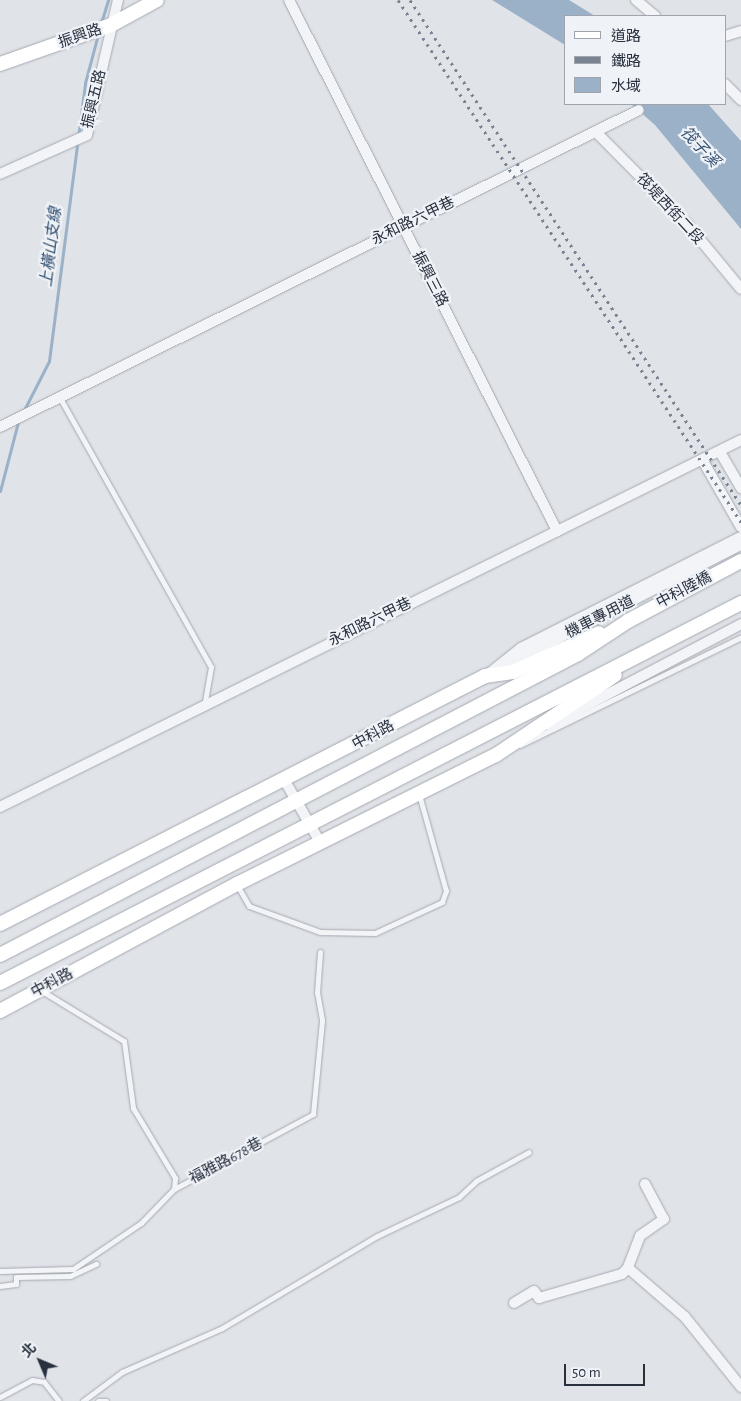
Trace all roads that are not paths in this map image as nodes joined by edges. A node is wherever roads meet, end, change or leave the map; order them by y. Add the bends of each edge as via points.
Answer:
1 (118, 0) edge
2 (157, 0) edge
3 (289, 0) edge
4 (636, 0) edge
5 (653, 15) edge
6 (111, 25) junction
7 (741, 31) edge
8 (726, 36) edge
9 (0, 64) edge
10 (726, 85) edge
11 (741, 100) edge
12 (642, 107) edge
13 (596, 132) junction
14 (0, 174) edge
15 (403, 226) junction
16 (741, 289) edge
17 (60, 397) junction
18 (0, 427) edge
19 (741, 440) edge
20 (720, 452) junction
21 (703, 461) junction
22 (741, 488) edge
23 (741, 527) edge
24 (557, 531) junction
25 (741, 537) edge
26 (741, 545) edge
27 (741, 560) edge
28 (741, 602) edge
29 (628, 621) junction
30 (741, 624) edge
31 (741, 637) edge
32 (648, 651) junction
33 (485, 676) junction
34 (204, 705) junction
35 (533, 734) junction
36 (496, 755) junction
37 (285, 781) junction
38 (418, 791) junction
39 (295, 799) junction
40 (0, 808) edge
41 (308, 824) junction
42 (320, 842) junction
43 (237, 884) junction
44 (0, 924) edge
45 (320, 952) dead end
46 (0, 955) edge
47 (0, 983) edge
48 (39, 989) junction
49 (0, 1011) edge
50 (529, 1152) dead end
51 (645, 1184) dead end
52 (174, 1189) junction
53 (96, 1264) dead end
54 (628, 1268) junction
55 (0, 1272) edge
56 (0, 1286) edge
57 (514, 1303) dead end
58 (741, 1387) edge
59 (0, 1397) edge
60 (58, 1401) edge
61 (83, 1401) edge
62 (98, 1401) edge
63 (106, 1401) edge

1 - 6 street, 振興五路
2 - 6 street, 振興路
3 - 15 street, 振興三路
4 - 5 street
6 - 9 street, 振興路
6 - 14 street, 振興五路 via 87,135
7 - 8 street
10 - 11 street
12 - 13 street, 永和路六甲巷
13 - 15 street, 永和路六甲巷
13 - 16 street, 筏堤西街二段 via 688,224
15 - 17 street, 永和路六甲巷
15 - 24 street, 振興三路
17 - 18 street, 永和路六甲巷
17 - 34 lane via 211,667
19 - 20 street, 永和路六甲巷
20 - 21 street, 永和路六甲巷
20 - 22 street
21 - 23 street
21 - 24 street, 永和路六甲巷
24 - 34 street, 永和路六甲巷
25 - 33 street, 中科路 via 521,648
26 - 33 street, 機車專用道
27 - 29 street, 中科陸橋
28 - 32 street
29 - 33 street via 513,672
29 - 39 street, 中科路 via 578,654
30 - 35 street
31 - 36 lane via 584,717
32 - 35 street, 中科路
32 - 41 street, 中科路
33 - 37 street, 中科路
34 - 40 street, 永和路六甲巷
35 - 36 street, 中科路
36 - 38 street, 中科路
37 - 39 street
37 - 44 street, 中科路
38 - 42 street, 中科路
38 - 43 lane via 446,891 442,902 375,933 320,932 248,906
39 - 41 street
39 - 46 street, 中科路
41 - 42 street
41 - 47 street, 中科路
42 - 43 street, 中科路
43 - 48 street, 中科路
45 - 52 lane, 福雅路678巷 via 317,993 322,1020 313,1114
48 - 49 street, 中科路
48 - 52 lane via 124,1041 133,1108 174,1178
50 - 61 lane via 476,1180 459,1197 377,1236 222,1328 122,1372
51 - 54 street via 664,1219 640,1236
52 - 55 lane, 福雅路678巷 via 141,1223 73,1269
53 - 56 lane via 70,1276 16,1277 16,1284
54 - 57 street via 622,1274 539,1298 534,1292
54 - 58 street via 685,1317
59 - 60 lane via 32,1380 44,1382
62 - 63 lane

